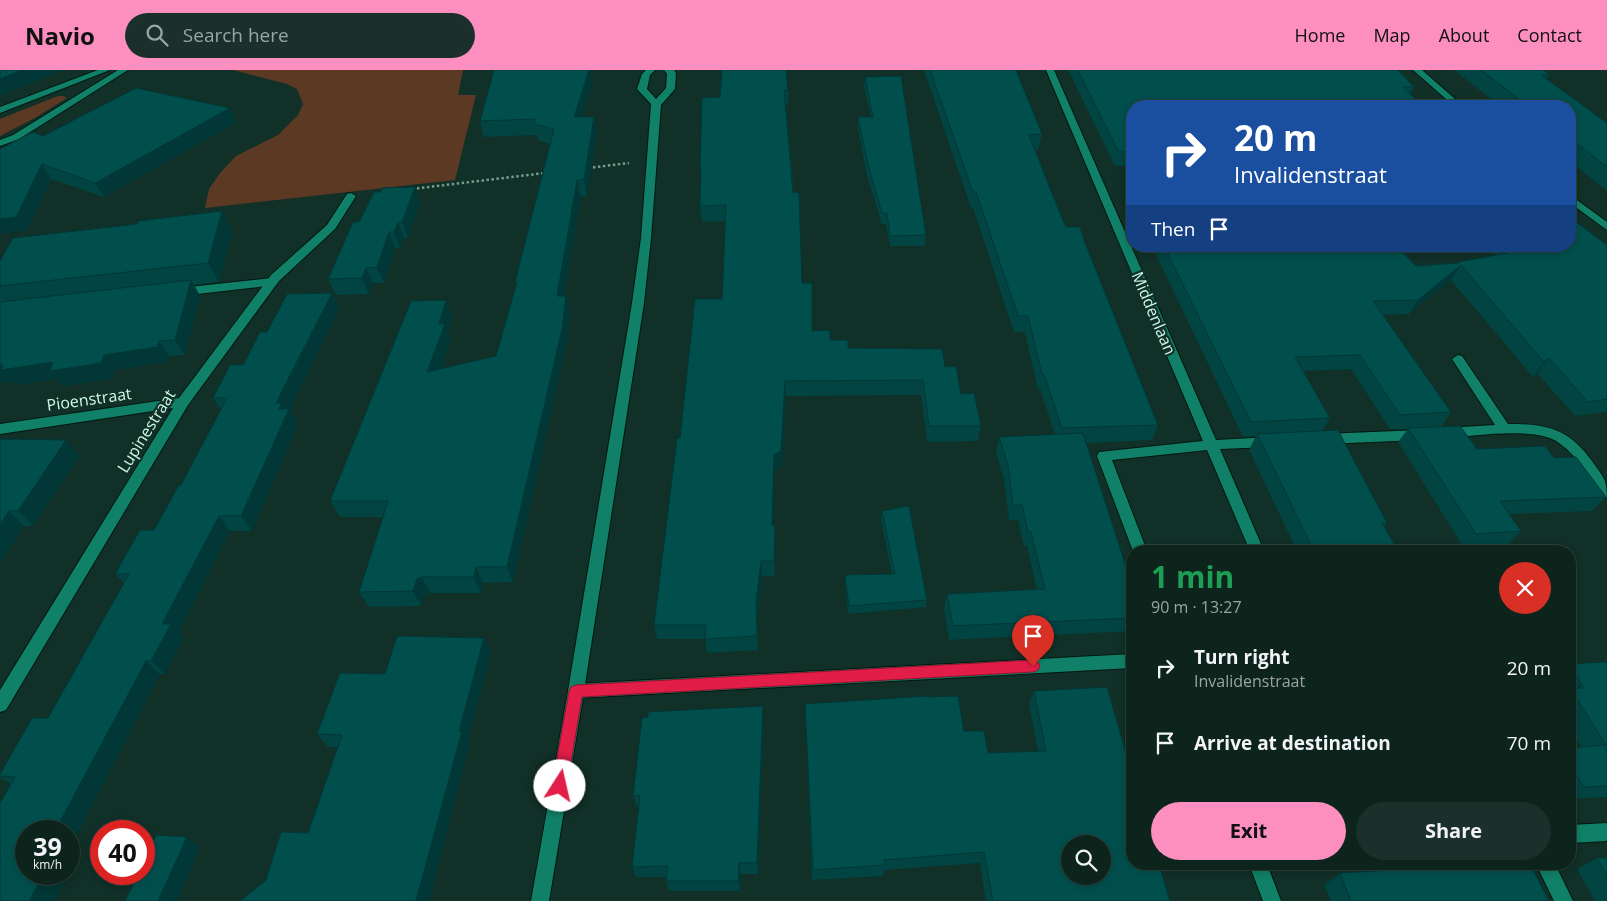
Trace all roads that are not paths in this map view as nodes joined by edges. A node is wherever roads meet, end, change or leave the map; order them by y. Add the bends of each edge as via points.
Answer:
1 (106, 70) edge
2 (124, 70) edge
3 (650, 70) edge
4 (668, 70) edge
5 (1050, 70) edge
6 (1418, 70) edge
7 (1452, 100) edge
8 (656, 104) junction
9 (0, 110) edge
10 (0, 143) edge
11 (351, 196) dead end
12 (1576, 203) edge
13 (1607, 228) edge
14 (1126, 248) edge
15 (1128, 252) edge
16 (272, 282) junction
17 (165, 294) edge
18 (1458, 359) dead end
19 (183, 402) junction
20 (0, 429) edge
21 (1505, 430) junction
22 (1308, 440) edge
23 (1279, 442) edge
24 (1210, 445) junction
25 (1607, 493) edge
26 (1138, 545) edge
27 (1254, 545) edge
28 (1126, 661) edge
29 (576, 691) junction
30 (0, 705) edge
31 (1607, 832) edge
32 (1576, 834) edge
33 (1260, 870) edge
34 (1548, 870) edge
35 (540, 901) edge
36 (1272, 901) edge
37 (1564, 901) edge

1 - 9 street
2 - 10 street via 16,137
3 - 8 street via 642,89
4 - 8 street via 672,73 670,89
5 - 14 street, Middenlaan
6 - 7 street
8 - 29 street via 638,303
11 - 16 street, Lupinestraat via 331,227
12 - 13 street
15 - 24 street, Middenlaan
16 - 17 street
16 - 19 street, Lupinestraat
18 - 21 street
19 - 20 street, Pioenstraat
19 - 30 street, Lupinestraat
21 - 22 street
21 - 25 street via 1540,429 1557,435 1571,446
23 - 24 street
24 - 26 street via 1104,456
24 - 27 street, Middenlaan
28 - 29 street
29 - 35 street
31 - 32 street
33 - 36 street
34 - 37 street

